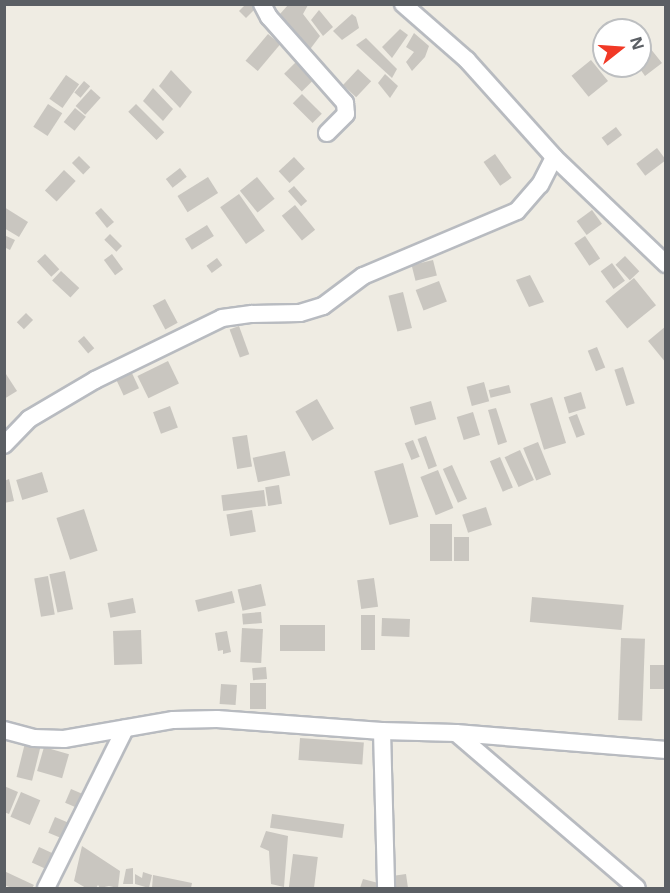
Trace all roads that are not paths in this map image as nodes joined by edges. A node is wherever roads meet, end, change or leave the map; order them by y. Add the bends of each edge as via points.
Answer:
1 (262, 4) edge
2 (403, 4) edge
3 (327, 133) dead end
4 (555, 158) junction
5 (666, 264) edge
6 (4, 445) edge
7 (125, 729) junction
8 (4, 730) edge
9 (382, 731) junction
10 (456, 733) junction
11 (666, 750) edge
12 (46, 888) edge
13 (386, 888) edge
14 (637, 888) edge

1 - 3 street via 345,103 346,114
2 - 4 street via 467,60
4 - 5 street
4 - 6 street via 540,185 517,211 363,276 322,306 300,313 222,318 95,380 29,418
7 - 8 street via 64,739 34,738
7 - 9 street via 173,720 217,719
7 - 12 street
9 - 10 street
9 - 13 street
10 - 11 street
10 - 14 street

